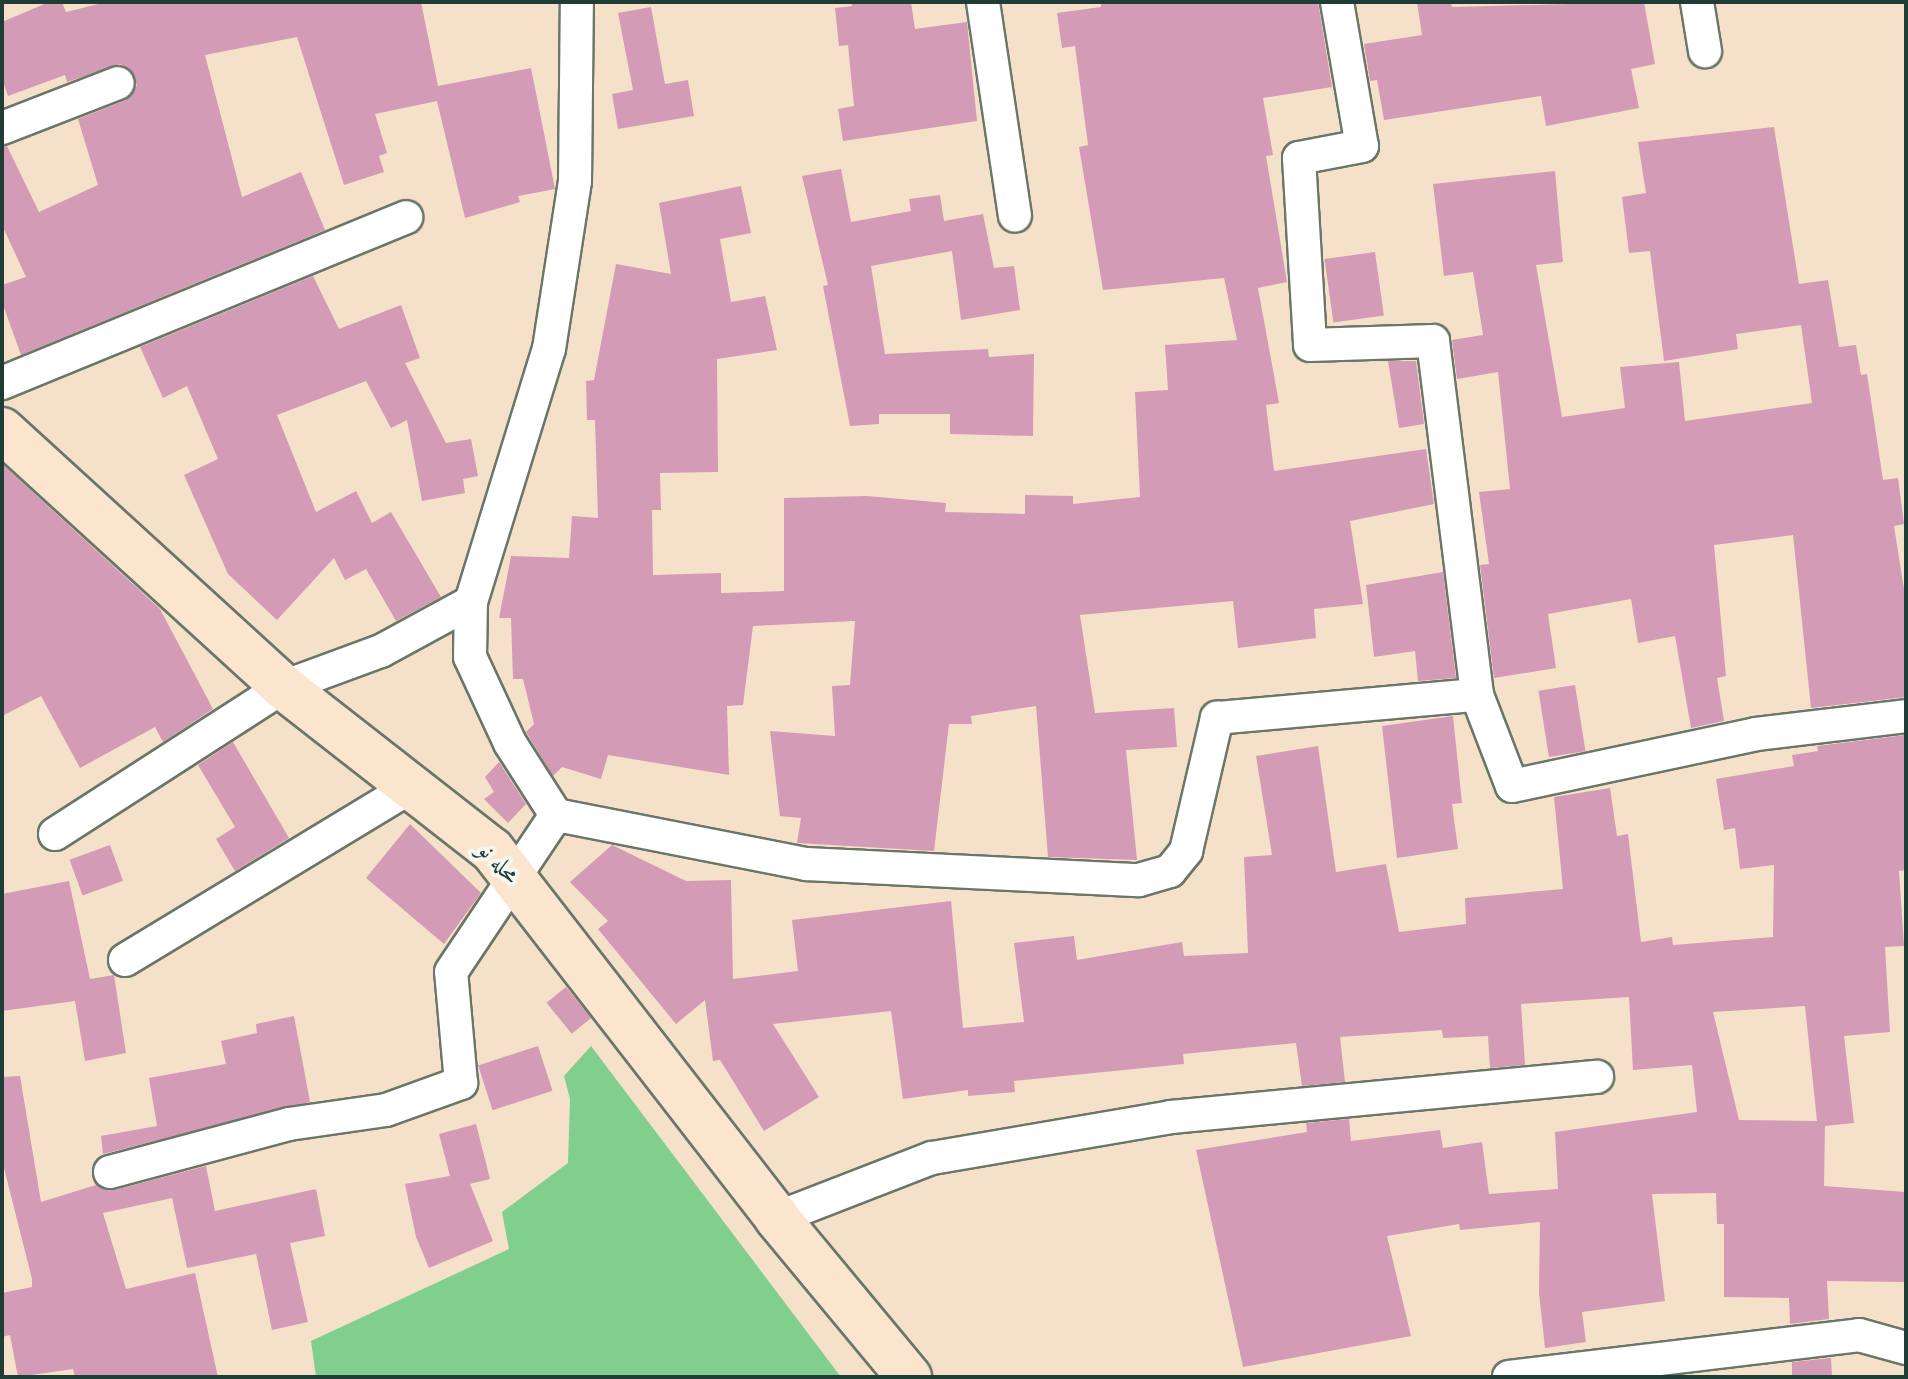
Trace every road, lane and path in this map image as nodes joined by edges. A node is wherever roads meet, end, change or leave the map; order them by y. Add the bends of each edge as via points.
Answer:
1 (577, 2) edge
2 (983, 2) edge
3 (1337, 2) edge
4 (1697, 2) edge
5 (1705, 51) dead end
6 (118, 83) dead end
7 (2, 128) edge
8 (1015, 216) dead end
9 (406, 217) dead end
10 (2, 383) edge
11 (2, 430) edge
12 (471, 602) junction
13 (283, 687) junction
14 (1477, 695) junction
15 (1906, 716) edge
16 (411, 787) junction
17 (556, 815) junction
18 (55, 834) dead end
19 (515, 876) junction
20 (125, 960) dead end
21 (1597, 1077) dead end
22 (110, 1172) dead end
23 (777, 1218) junction
24 (1906, 1348) edge
25 (909, 1377) edge
26 (1509, 1377) edge

1 - 12 street via 575,181 549,349
2 - 8 street
3 - 14 street via 1362,146 1299,158 1310,345 1433,341
4 - 5 street
6 - 7 street
9 - 10 street
11 - 13 street, محله نو
12 - 13 street via 381,651
12 - 17 street via 470,657 510,743
13 - 16 street, محله نو
13 - 18 street
14 - 15 street via 1512,786 1756,734
14 - 17 street via 1217,718 1186,851 1170,871 1139,880 806,864
16 - 19 street, محله نو via 492,850
16 - 20 street
17 - 19 street
19 - 22 street via 451,972 461,1083 386,1110 289,1124
19 - 23 street, محله نو
21 - 23 street via 1171,1117 932,1158
23 - 25 street, محله نو
24 - 26 street via 1859,1335

